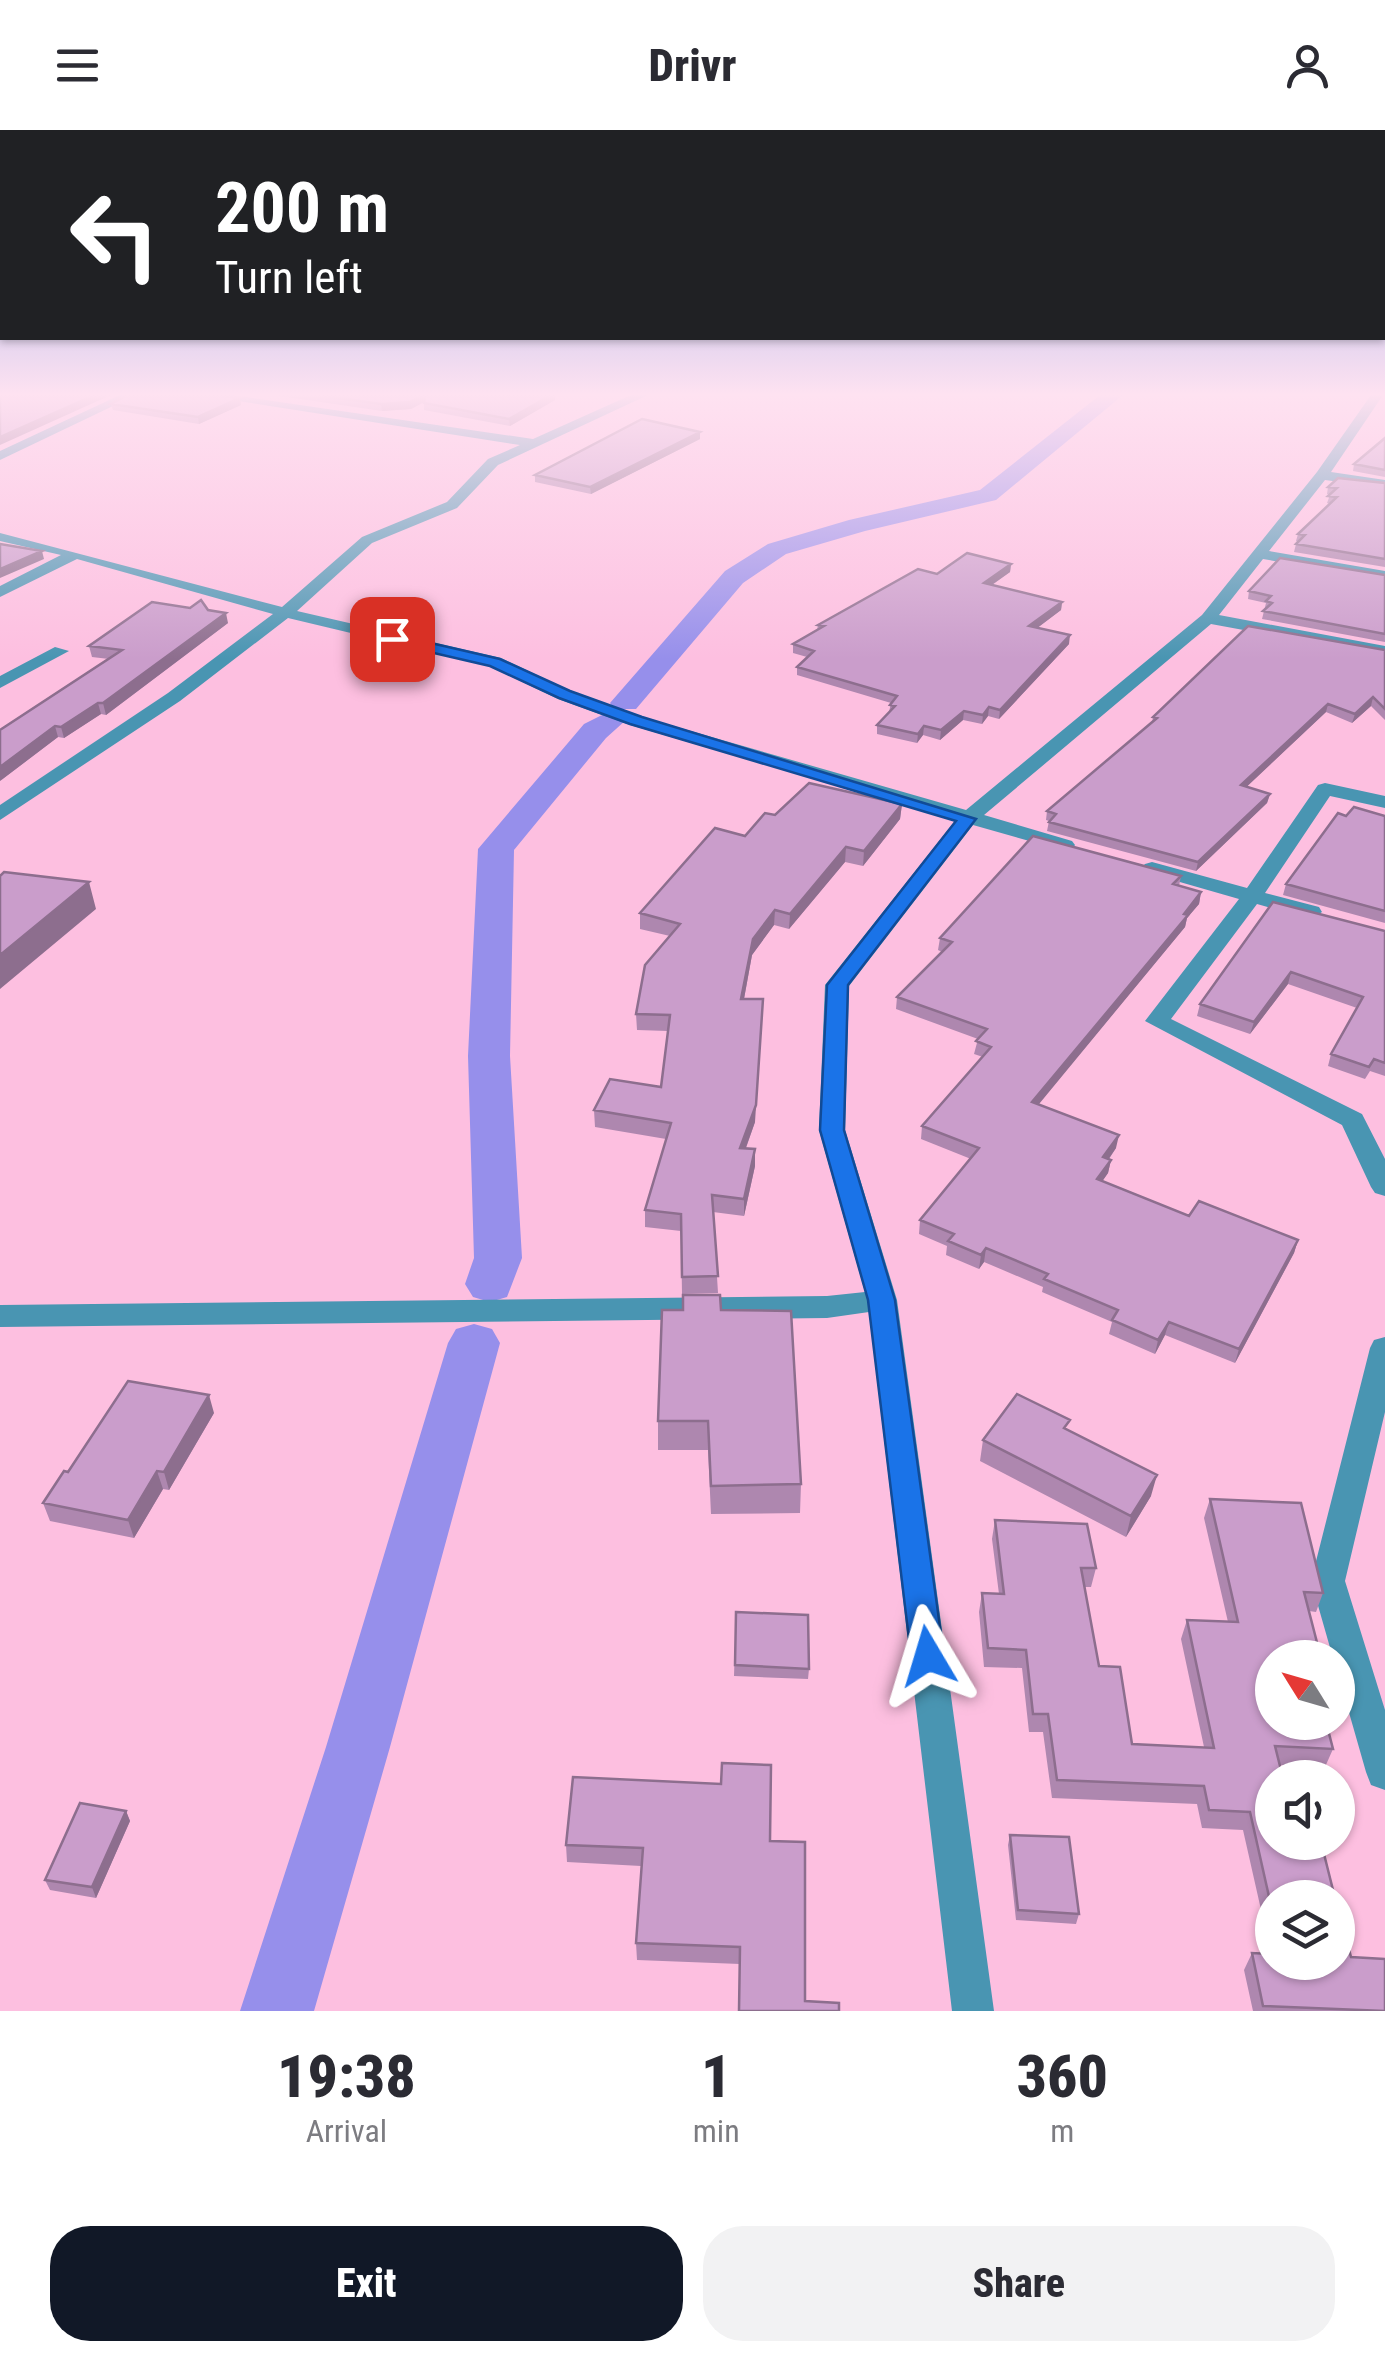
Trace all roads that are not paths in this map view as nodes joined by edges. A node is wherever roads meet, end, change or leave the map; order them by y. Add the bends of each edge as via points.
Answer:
1 (472, 483) edge
2 (1316, 483) edge
3 (0, 538) edge
4 (75, 554) junction
5 (1257, 554) junction
6 (1385, 576) edge
7 (0, 592) edge
8 (287, 611) junction
9 (1208, 618) junction
10 (62, 651) dead end
11 (1385, 651) edge
12 (0, 684) edge
13 (1385, 802) edge
14 (0, 814) edge
15 (967, 819) junction
16 (1081, 850) edge
17 (1138, 865) edge
18 (1252, 896) junction
19 (1328, 917) edge
20 (1385, 1186) edge
21 (882, 1300) junction
22 (0, 1316) edge
23 (1385, 1348) edge
24 (1385, 1772) edge
25 (974, 2011) edge

1 - 8 street via 452,504 366,540
2 - 5 street
3 - 4 street
4 - 7 street
4 - 8 street
5 - 6 street
5 - 9 street
8 - 14 street
8 - 15 street via 495,662 636,721
9 - 11 street
9 - 15 street
10 - 12 street
13 - 18 street via 1325,789
15 - 16 street
15 - 21 street via 837,985 832,1130
17 - 18 street
18 - 19 street
18 - 20 street via 1157,1021 1353,1120
21 - 22 street via 535,1313
21 - 25 street
23 - 24 street via 1328,1582

